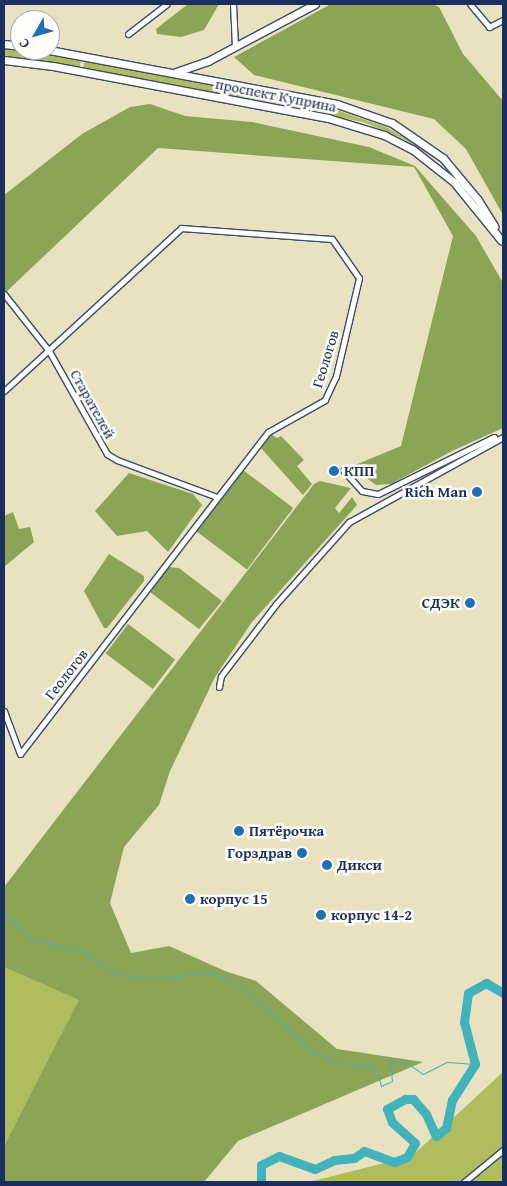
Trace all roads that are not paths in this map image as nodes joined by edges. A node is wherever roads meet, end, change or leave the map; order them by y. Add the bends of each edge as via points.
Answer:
1 (167, 4) edge
2 (233, 4) edge
3 (315, 4) edge
4 (470, 4) edge
5 (503, 20) edge
6 (128, 34) dead end
7 (235, 46) junction
8 (60, 52) edge
9 (4, 60) edge
10 (208, 61) junction
11 (166, 72) junction
12 (213, 80) junction
13 (502, 242) edge
14 (4, 294) edge
15 (49, 351) junction
16 (4, 391) edge
17 (503, 437) edge
18 (496, 441) junction
19 (343, 470) dead end
20 (218, 498) junction
21 (219, 687) dead end
22 (4, 711) edge
23 (503, 1150) edge
24 (464, 1182) edge

1 - 6 street
2 - 7 street
3 - 7 main road
4 - 5 street via 489,27
7 - 10 main road
8 - 11 main road, проспект Куприна
9 - 13 main road, проспект Куприна via 53,66 328,118 384,135 435,165 460,189
10 - 11 main road via 188,70
10 - 12 main road via 204,70
11 - 12 main road, проспект Куприна
12 - 13 main road, проспект Куприна via 337,104 392,123 420,140 461,176
14 - 15 street, Старателей
15 - 16 street, Геологов
15 - 20 street, Старателей via 107,454
15 - 20 street, Геологов via 181,228 332,239 359,278 331,391 315,408 268,432
17 - 18 street
18 - 19 street via 494,438 378,494 362,491
18 - 21 street via 349,522 276,604 220,676
20 - 22 street, Геологов via 20,754
23 - 24 street

